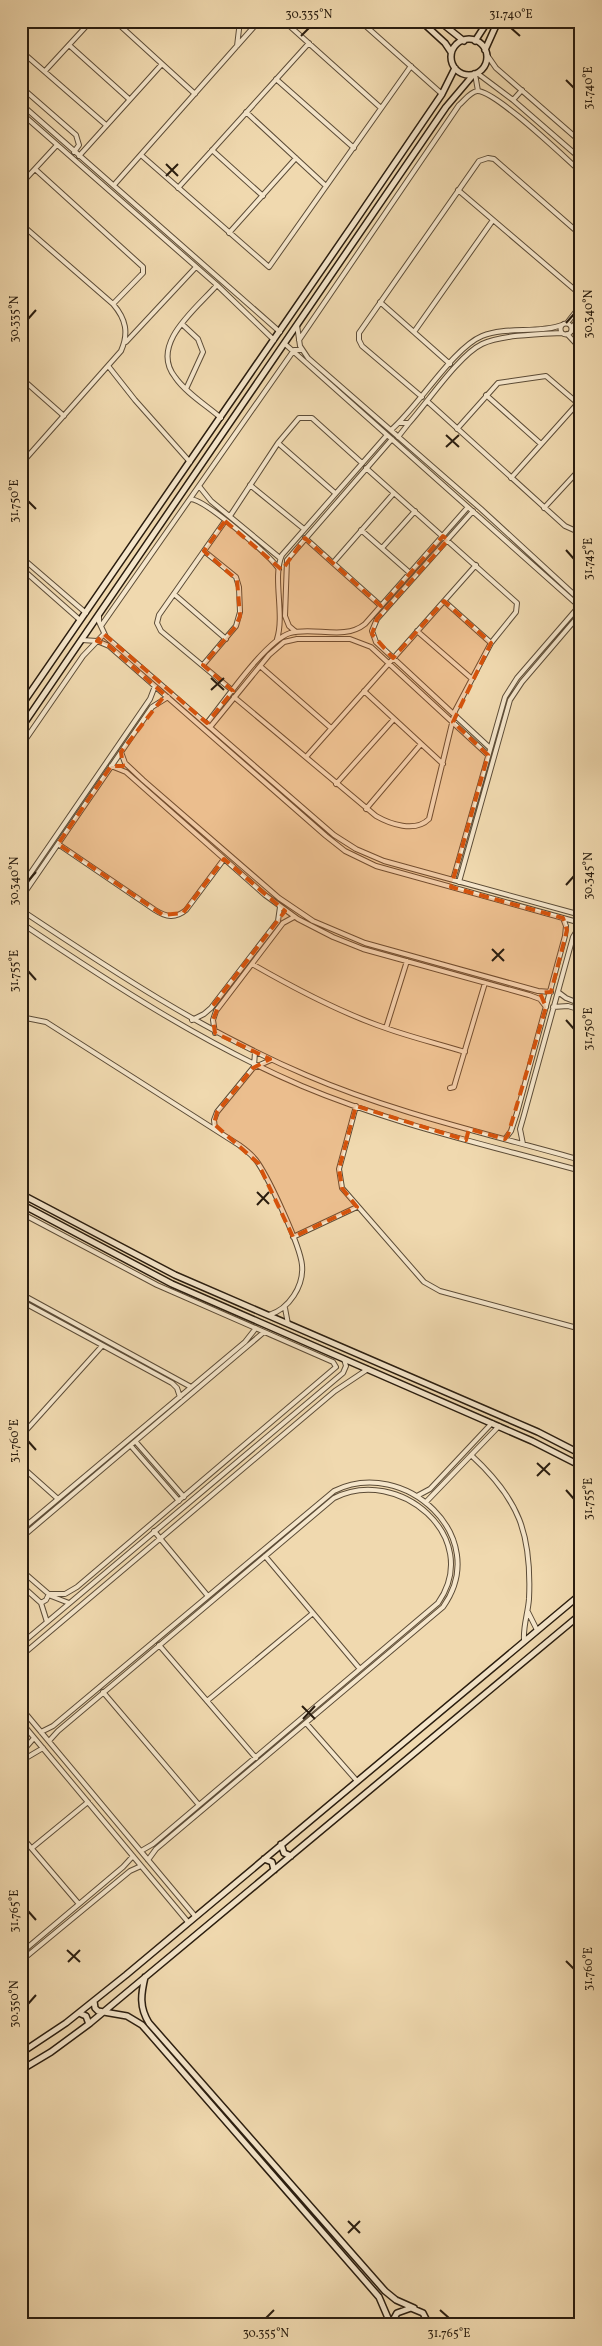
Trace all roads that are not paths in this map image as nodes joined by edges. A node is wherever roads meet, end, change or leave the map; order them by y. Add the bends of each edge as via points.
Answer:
1 (91, 21) edge
2 (115, 21) edge
3 (240, 21) edge
4 (259, 21) edge
5 (284, 21) edge
6 (360, 21) edge
7 (421, 21) edge
8 (439, 21) edge
9 (488, 21) edge
10 (498, 21) edge
11 (475, 40) junction
12 (464, 41) junction
13 (309, 43) junction
14 (69, 45) junction
15 (237, 46) junction
16 (21, 51) edge
17 (451, 52) junction
18 (486, 53) junction
19 (162, 64) junction
20 (411, 66) junction
21 (455, 68) junction
22 (45, 72) junction
23 (476, 74) junction
24 (276, 79) junction
25 (21, 87) edge
26 (522, 90) junction
27 (478, 91) junction
28 (195, 94) junction
29 (442, 94) junction
30 (129, 99) junction
31 (513, 100) junction
32 (21, 104) edge
33 (381, 108) junction
34 (246, 112) junction
35 (21, 113) edge
36 (106, 125) junction
37 (47, 127) junction
38 (42, 132) junction
39 (581, 142) edge
40 (58, 145) junction
41 (354, 148) junction
42 (212, 150) junction
43 (74, 152) junction
44 (141, 155) junction
45 (79, 156) junction
46 (296, 158) junction
47 (581, 159) edge
48 (35, 169) junction
49 (581, 172) edge
50 (21, 184) edge
51 (114, 185) junction
52 (326, 186) junction
53 (178, 188) junction
54 (458, 190) junction
55 (262, 196) junction
56 (493, 220) junction
57 (21, 224) edge
58 (229, 233) junction
59 (581, 235) edge
60 (196, 267) junction
61 (217, 285) junction
62 (581, 295) edge
63 (380, 302) junction
64 (113, 304) junction
65 (581, 305) edge
66 (581, 314) edge
67 (260, 315) junction
68 (255, 320) junction
69 (182, 324) junction
70 (564, 324) junction
71 (298, 325) junction
72 (572, 329) junction
73 (280, 332) junction
74 (414, 332) junction
75 (565, 334) junction
76 (581, 339) edge
77 (274, 340) junction
78 (299, 340) junction
79 (125, 342) junction
80 (285, 344) junction
81 (581, 349) edge
82 (302, 350) junction
83 (292, 352) junction
84 (450, 364) junction
85 (109, 367) junction
86 (21, 378) edge
87 (186, 388) junction
88 (486, 395) junction
89 (422, 397) junction
90 (427, 401) junction
91 (359, 402) junction
92 (579, 404) edge
93 (355, 407) junction
94 (64, 416) junction
95 (221, 418) junction
96 (399, 423) junction
97 (409, 423) junction
98 (457, 429) junction
99 (391, 430) junction
100 (387, 435) junction
101 (398, 437) junction
102 (392, 439) junction
103 (278, 443) junction
104 (541, 444) junction
105 (195, 456) junction
106 (191, 462) junction
107 (204, 462) junction
108 (362, 463) junction
109 (21, 464) edge
110 (366, 468) junction
111 (581, 468) edge
112 (438, 471) junction
113 (433, 476) junction
114 (511, 478) junction
115 (250, 485) junction
116 (199, 486) junction
117 (336, 493) junction
118 (394, 493) junction
119 (206, 496) junction
120 (190, 499) junction
121 (201, 501) junction
122 (468, 507) junction
123 (544, 508) junction
124 (415, 511) junction
125 (473, 511) junction
126 (230, 516) junction
127 (225, 521) junction
128 (304, 529) junction
129 (361, 530) junction
130 (581, 530) edge
131 (443, 536) junction
132 (255, 538) junction
133 (305, 538) junction
134 (448, 540) junction
135 (251, 542) junction
136 (382, 548) junction
137 (204, 551) junction
138 (21, 556) edge
139 (280, 558) junction
140 (333, 562) junction
141 (476, 565) junction
142 (21, 568) edge
143 (279, 569) junction
144 (410, 573) junction
145 (174, 594) junction
146 (444, 601) junction
147 (580, 604) edge
148 (381, 606) junction
149 (86, 613) junction
150 (99, 614) junction
151 (581, 614) edge
152 (80, 620) junction
153 (101, 626) junction
154 (418, 631) junction
155 (296, 632) junction
156 (104, 634) junction
157 (226, 639) junction
158 (277, 639) junction
159 (82, 640) junction
160 (96, 641) junction
161 (491, 643) junction
162 (393, 658) junction
163 (389, 663) junction
164 (203, 665) junction
165 (260, 666) junction
166 (471, 678) junction
167 (154, 686) junction
168 (233, 691) junction
169 (364, 692) junction
170 (168, 697) junction
171 (234, 697) junction
172 (147, 703) junction
173 (21, 706) edge
174 (152, 707) junction
175 (454, 715) junction
176 (394, 719) junction
177 (453, 722) junction
178 (206, 723) junction
179 (211, 726) junction
180 (21, 728) edge
181 (331, 728) junction
182 (421, 744) junction
183 (21, 746) edge
184 (490, 748) junction
185 (121, 752) junction
186 (488, 754) junction
187 (306, 758) junction
188 (254, 764) junction
189 (443, 764) junction
190 (111, 766) junction
191 (130, 768) junction
192 (250, 770) junction
193 (126, 772) junction
194 (336, 784) junction
195 (366, 809) junction
196 (58, 844) junction
197 (224, 859) junction
198 (391, 863) junction
199 (388, 870) junction
200 (453, 880) junction
201 (459, 882) junction
202 (23, 889) edge
203 (21, 903) edge
204 (280, 907) junction
205 (21, 910) edge
206 (581, 915) edge
207 (294, 917) junction
208 (563, 918) junction
209 (21, 923) edge
210 (581, 924) edge
211 (274, 926) junction
212 (278, 930) junction
213 (565, 936) junction
214 (572, 937) junction
215 (395, 952) junction
216 (394, 958) junction
217 (407, 961) junction
218 (252, 964) junction
219 (485, 982) junction
220 (531, 989) junction
221 (551, 992) junction
222 (558, 992) junction
223 (529, 995) junction
224 (578, 1003) edge
225 (214, 1004) junction
226 (219, 1007) junction
227 (546, 1007) junction
228 (553, 1007) junction
229 (575, 1008) junction
230 (581, 1010) edge
231 (21, 1018) edge
232 (192, 1020) junction
233 (386, 1028) junction
234 (215, 1033) junction
235 (255, 1052) junction
236 (465, 1052) junction
237 (272, 1060) junction
238 (255, 1066) junction
239 (450, 1088) dead end
240 (356, 1106) junction
241 (517, 1113) junction
242 (524, 1115) junction
243 (469, 1129) junction
244 (215, 1130) junction
245 (504, 1139) junction
246 (466, 1140) junction
247 (523, 1144) junction
248 (581, 1160) edge
249 (581, 1171) edge
250 (21, 1194) edge
251 (21, 1204) edge
252 (357, 1207) junction
253 (21, 1212) edge
254 (293, 1237) junction
255 (21, 1294) edge
256 (219, 1294) junction
257 (233, 1300) junction
258 (21, 1302) edge
259 (215, 1303) junction
260 (285, 1308) junction
261 (229, 1309) junction
262 (269, 1315) junction
263 (288, 1324) junction
264 (256, 1328) junction
265 (581, 1329) edge
266 (264, 1332) junction
267 (102, 1346) junction
268 (344, 1359) junction
269 (368, 1369) junction
270 (172, 1376) junction
271 (169, 1382) junction
272 (329, 1385) junction
273 (191, 1387) junction
274 (335, 1391) junction
275 (180, 1397) junction
276 (492, 1423) junction
277 (499, 1426) junction
278 (21, 1436) edge
279 (136, 1442) junction
280 (131, 1446) junction
281 (581, 1454) edge
282 (471, 1455) junction
283 (21, 1466) edge
284 (581, 1466) edge
285 (204, 1480) junction
286 (209, 1485) junction
287 (433, 1486) junction
288 (437, 1490) junction
289 (417, 1496) junction
290 (184, 1497) junction
291 (58, 1499) junction
292 (179, 1501) junction
293 (426, 1502) junction
294 (305, 1513) junction
295 (309, 1518) junction
296 (28, 1525) junction
297 (21, 1530) edge
298 (32, 1530) junction
299 (154, 1531) junction
300 (21, 1538) edge
301 (161, 1538) junction
302 (266, 1556) junction
303 (458, 1558) junction
304 (450, 1559) junction
305 (97, 1569) junction
306 (21, 1570) edge
307 (102, 1574) junction
308 (21, 1584) edge
309 (212, 1592) junction
310 (49, 1594) junction
311 (581, 1594) edge
312 (208, 1595) junction
313 (216, 1597) junction
314 (41, 1603) junction
315 (69, 1603) junction
316 (528, 1611) junction
317 (313, 1613) junction
318 (581, 1614) edge
319 (47, 1622) junction
320 (537, 1630) junction
321 (159, 1636) junction
322 (524, 1640) junction
323 (22, 1643) edge
324 (161, 1643) junction
325 (29, 1649) junction
326 (21, 1656) edge
327 (360, 1669) junction
328 (103, 1692) junction
329 (207, 1701) junction
330 (21, 1708) edge
331 (21, 1722) edge
332 (306, 1723) junction
333 (42, 1732) junction
334 (34, 1738) junction
335 (49, 1741) junction
336 (43, 1748) junction
337 (21, 1753) edge
338 (256, 1758) junction
339 (21, 1761) edge
340 (76, 1774) junction
341 (69, 1779) junction
342 (357, 1781) junction
343 (214, 1793) junction
344 (218, 1798) junction
345 (88, 1802) junction
346 (200, 1805) junction
347 (21, 1836) edge
348 (281, 1844) junction
349 (32, 1848) junction
350 (140, 1851) junction
351 (133, 1856) junction
352 (291, 1856) junction
353 (264, 1859) junction
354 (148, 1860) junction
355 (141, 1866) junction
356 (274, 1870) junction
357 (104, 1883) junction
358 (168, 1883) junction
359 (108, 1889) junction
360 (160, 1889) junction
361 (79, 1904) junction
362 (195, 1916) junction
363 (188, 1922) junction
364 (21, 1953) edge
365 (21, 1961) edge
366 (145, 1977) junction
367 (94, 2001) junction
368 (79, 2013) junction
369 (102, 2013) junction
370 (89, 2024) junction
371 (21, 2054) edge
372 (21, 2070) edge
373 (376, 2281) junction
374 (369, 2287) junction
375 (414, 2308) junction
376 (391, 2325) edge
377 (429, 2325) edge

1 - 14 street
2 - 19 street
3 - 15 street
4 - 15 street
5 - 13 street
6 - 20 street
7 - 17 street
8 - 12 street
9 - 11 street
10 - 18 street
11 - 12 street
11 - 18 street
12 - 17 street
13 - 24 street
13 - 33 street
14 - 22 street
14 - 30 street
15 - 28 street
16 - 22 street
17 - 21 street
18 - 23 street via 485,65
18 - 26 street via 496,68
19 - 28 street
19 - 30 street
20 - 29 street
20 - 33 street
21 - 23 street via 464,74
21 - 29 street
22 - 36 street
23 - 27 street
23 - 31 street
23 - 71 street via 446,106
24 - 34 street
24 - 41 street
25 - 43 street via 76,134 79,145
26 - 31 street
26 - 39 street
27 - 49 street via 502,103
27 - 78 street via 459,105
28 - 44 street
29 - 73 street
30 - 36 street
31 - 47 street
32 - 37 street
33 - 41 street
34 - 42 street
34 - 46 street
35 - 38 street
36 - 45 street
37 - 38 street
37 - 43 street
38 - 40 street
40 - 48 street
40 - 60 street
41 - 52 street
42 - 53 street
42 - 55 street
43 - 45 street
44 - 51 street
44 - 53 street
45 - 51 street
46 - 52 street
46 - 55 street
48 - 50 street
48 - 64 street via 143,267 143,273
51 - 67 street
52 - 58 street via 271,266 266,266
53 - 58 street
54 - 56 street
54 - 59 street via 478,161 491,158
54 - 63 street
55 - 58 street
56 - 62 street
56 - 74 street
57 - 64 street
60 - 61 street
60 - 79 street
61 - 68 street
61 - 69 street
63 - 74 street
63 - 89 street via 359,333 360,344
64 - 79 street via 125,322
65 - 70 street
66 - 72 street
67 - 68 street
67 - 73 street
68 - 77 street
69 - 87 street via 172,336 167,357 174,377
69 - 87 street via 198,339 203,352
70 - 72 street
70 - 75 street via 560,329
70 - 84 street via 487,335 470,343
71 - 78 street
71 - 80 street
72 - 75 street
72 - 76 street
73 - 77 street
74 - 84 street
75 - 81 street
75 - 90 street via 495,340 479,345
77 - 95 street
78 - 82 street
79 - 85 street via 122,352
80 - 83 street
80 - 107 street
82 - 83 street
82 - 91 street
83 - 93 street
83 - 116 street
84 - 89 street
85 - 94 street
85 - 106 street
86 - 94 street
87 - 95 street
88 - 92 street via 498,383 542,376 552,380
88 - 98 street
88 - 104 street
89 - 96 street
90 - 97 street
90 - 98 street
91 - 93 street
91 - 99 street
92 - 104 street
93 - 100 street
94 - 109 street
95 - 105 street
96 - 97 street
96 - 99 street
97 - 101 street
98 - 114 street
99 - 101 street
100 - 102 street
100 - 108 street
101 - 112 street
102 - 110 street
102 - 113 street
103 - 108 street via 296,419 309,417
103 - 115 street
103 - 117 street
104 - 114 street
105 - 106 street
105 - 107 street
106 - 149 street
107 - 150 street
108 - 117 street
110 - 118 street
110 - 133 street
111 - 123 street
112 - 113 street
112 - 147 street
113 - 122 street
114 - 123 street
115 - 126 street
115 - 128 street
116 - 119 street
116 - 120 street
117 - 128 street
118 - 124 street
118 - 129 street
119 - 121 street
119 - 126 street
120 - 121 street
120 - 153 street
121 - 127 street
122 - 125 street
122 - 131 street
123 - 130 street via 570,529
124 - 131 street
124 - 136 street
125 - 134 street
125 - 147 street
126 - 132 street
127 - 135 street
127 - 137 street
128 - 139 street
129 - 136 street
129 - 140 street
131 - 134 street
131 - 144 street
132 - 135 street
132 - 139 street
133 - 140 street
133 - 155 street via 289,557 285,568 285,616
134 - 141 street
134 - 162 street via 374,625 374,640
135 - 143 street
136 - 144 street
137 - 145 street
137 - 157 street via 231,571 239,583 239,620
138 - 149 street
139 - 143 street
140 - 148 street
141 - 146 street
141 - 161 street via 517,603 516,612
142 - 152 street
143 - 158 street via 280,624
144 - 148 street
145 - 157 street
145 - 164 street via 158,618 158,625
146 - 154 street
146 - 161 street
147 - 184 street via 512,684 502,704
148 - 155 street via 356,630
149 - 152 street
150 - 153 street
150 - 159 street
151 - 201 street via 510,700
152 - 173 street
153 - 156 street
154 - 162 street
154 - 166 street
155 - 158 street
156 - 160 street
156 - 178 street
157 - 164 street
158 - 168 street
159 - 160 street
159 - 180 street
160 - 167 street via 109,646
160 - 183 street
161 - 166 street
162 - 163 street
162 - 175 street
163 - 165 street via 360,640 304,639 290,640 279,646
163 - 169 street
163 - 177 street
164 - 168 street
165 - 171 street
165 - 181 street
166 - 175 street
167 - 170 street
167 - 172 street
168 - 178 street
169 - 176 street
169 - 181 street
170 - 174 street
170 - 192 street
171 - 179 street
171 - 187 street
172 - 174 street
172 - 202 street
174 - 185 street
175 - 177 street
175 - 184 street
176 - 182 street
176 - 194 street
177 - 186 street
177 - 189 street
178 - 179 street
179 - 188 street
181 - 187 street
182 - 189 street
182 - 195 street
184 - 186 street
185 - 190 street
185 - 191 street
186 - 200 street
187 - 194 street
188 - 192 street
188 - 198 street via 341,840 373,858
189 - 195 street via 430,817 425,823 410,826 394,824
190 - 193 street
190 - 196 street
191 - 193 street
191 - 215 street via 290,906 337,932
192 - 199 street via 338,847
193 - 197 street
194 - 195 street
196 - 197 street via 167,916 179,915 186,910
196 - 202 street
197 - 204 street
198 - 199 street
198 - 200 street
199 - 208 street
200 - 201 street
201 - 206 street
202 - 203 street
204 - 207 street
204 - 211 street via 280,916
205 - 232 street
207 - 212 street
207 - 216 street via 349,944
208 - 210 street
208 - 213 street
209 - 238 street via 159,1013
210 - 214 street
211 - 212 street
211 - 225 street
212 - 218 street
213 - 214 street
213 - 221 street
214 - 222 street
215 - 216 street
215 - 220 street
216 - 217 street
217 - 219 street
217 - 233 street
218 - 226 street
218 - 233 street via 321,1001
219 - 223 street
219 - 236 street
220 - 221 street
220 - 223 street
221 - 227 street
222 - 224 street
222 - 228 street
223 - 227 street via 540,999
224 - 229 street
225 - 226 street
225 - 232 street
226 - 234 street via 213,1020
227 - 241 street
228 - 229 street
228 - 242 street
229 - 230 street
231 - 244 street via 46,1022
232 - 234 street
233 - 236 street
234 - 235 street
235 - 237 street
235 - 238 street
236 - 239 street via 454,1086
237 - 238 street
237 - 243 street via 359,1096
238 - 240 street
238 - 244 street via 217,1112
240 - 246 street
240 - 252 street via 339,1169 342,1188
241 - 242 street
241 - 245 street
242 - 247 street via 520,1129
243 - 245 street
243 - 246 street
244 - 254 street via 246,1150 258,1163
245 - 247 street
246 - 249 street
247 - 248 street
250 - 256 street via 154,1265
251 - 259 street via 151,1274
252 - 254 street
252 - 265 street via 418,1276 432,1287
253 - 264 street via 149,1281
254 - 260 street via 302,1271 299,1285
255 - 270 street
256 - 257 street
256 - 259 street
257 - 261 street
257 - 262 street
258 - 267 street
259 - 261 street
260 - 262 street
260 - 263 street
261 - 268 street
262 - 263 street
263 - 281 street via 538,1432
264 - 266 street
264 - 273 street via 245,1342
266 - 279 street
266 - 285 street via 333,1362 336,1369
267 - 271 street
267 - 278 street
268 - 269 street
268 - 272 street via 345,1371
269 - 274 street
269 - 276 street
270 - 271 street
270 - 273 street
271 - 275 street via 176,1386
272 - 274 street
272 - 286 street
273 - 275 street
274 - 301 street
275 - 291 street
276 - 277 street
276 - 287 street
277 - 282 street
277 - 284 street
279 - 280 street
279 - 290 street
280 - 292 street
280 - 298 street
282 - 288 street
282 - 316 street via 504,1489 521,1522 528,1560
283 - 291 street
285 - 286 street
285 - 290 street
286 - 299 street
287 - 288 street
287 - 289 street
288 - 293 street
289 - 293 street
289 - 294 street via 387,1485 356,1484 334,1491
290 - 292 street
291 - 296 street
292 - 305 street
293 - 303 street via 450,1530
294 - 295 street
294 - 309 street
295 - 302 street
295 - 304 street via 347,1492 367,1489 386,1492 408,1500 434,1520 446,1540
296 - 297 street
296 - 298 street
298 - 300 street
299 - 301 street
299 - 307 street
301 - 312 street
301 - 325 street
302 - 313 street
302 - 317 street
303 - 304 street
303 - 332 street via 455,1583 443,1607
304 - 327 street via 449,1582 438,1603
305 - 307 street
305 - 310 street via 69,1592
306 - 310 street
307 - 315 street
308 - 314 street
309 - 312 street
309 - 313 street
310 - 314 street
310 - 315 street
311 - 320 street
312 - 321 street
313 - 324 street
314 - 319 street
315 - 319 street
316 - 320 street
316 - 322 street
317 - 327 street
317 - 329 street
318 - 352 street
319 - 323 street
320 - 322 street
321 - 324 street
321 - 333 street
322 - 342 street
323 - 325 street
324 - 328 street
324 - 329 street
325 - 326 street
327 - 338 street
328 - 335 street
328 - 346 street
329 - 338 street
330 - 333 street
331 - 334 street
332 - 342 street
332 - 344 street
333 - 335 street
334 - 336 street
334 - 337 street
335 - 340 street
336 - 339 street
336 - 341 street
338 - 343 street
340 - 341 street
340 - 350 street
341 - 345 street
342 - 348 street
343 - 344 street
343 - 346 street
344 - 354 street via 156,1849
345 - 349 street
345 - 351 street
346 - 350 street
347 - 349 street
348 - 352 street via 284,1853
348 - 353 street
349 - 361 street
350 - 354 street
351 - 355 street
351 - 357 street
352 - 356 street
353 - 356 street via 272,1862
353 - 362 street
354 - 358 street
355 - 359 street
355 - 360 street
356 - 366 street
357 - 359 street
357 - 361 street
358 - 360 street
358 - 362 street
359 - 365 street
360 - 363 street
361 - 364 street
362 - 363 street
363 - 367 street
366 - 369 street
366 - 373 street via 141,2000 149,2022
367 - 368 street
367 - 369 street via 96,2010
368 - 370 street via 86,2016
368 - 371 street
369 - 370 street
369 - 374 street via 127,2016 142,2025
370 - 372 street
373 - 374 street
373 - 375 street via 391,2297
374 - 376 street via 384,2305
375 - 376 street via 400,2311
375 - 377 street via 425,2315

